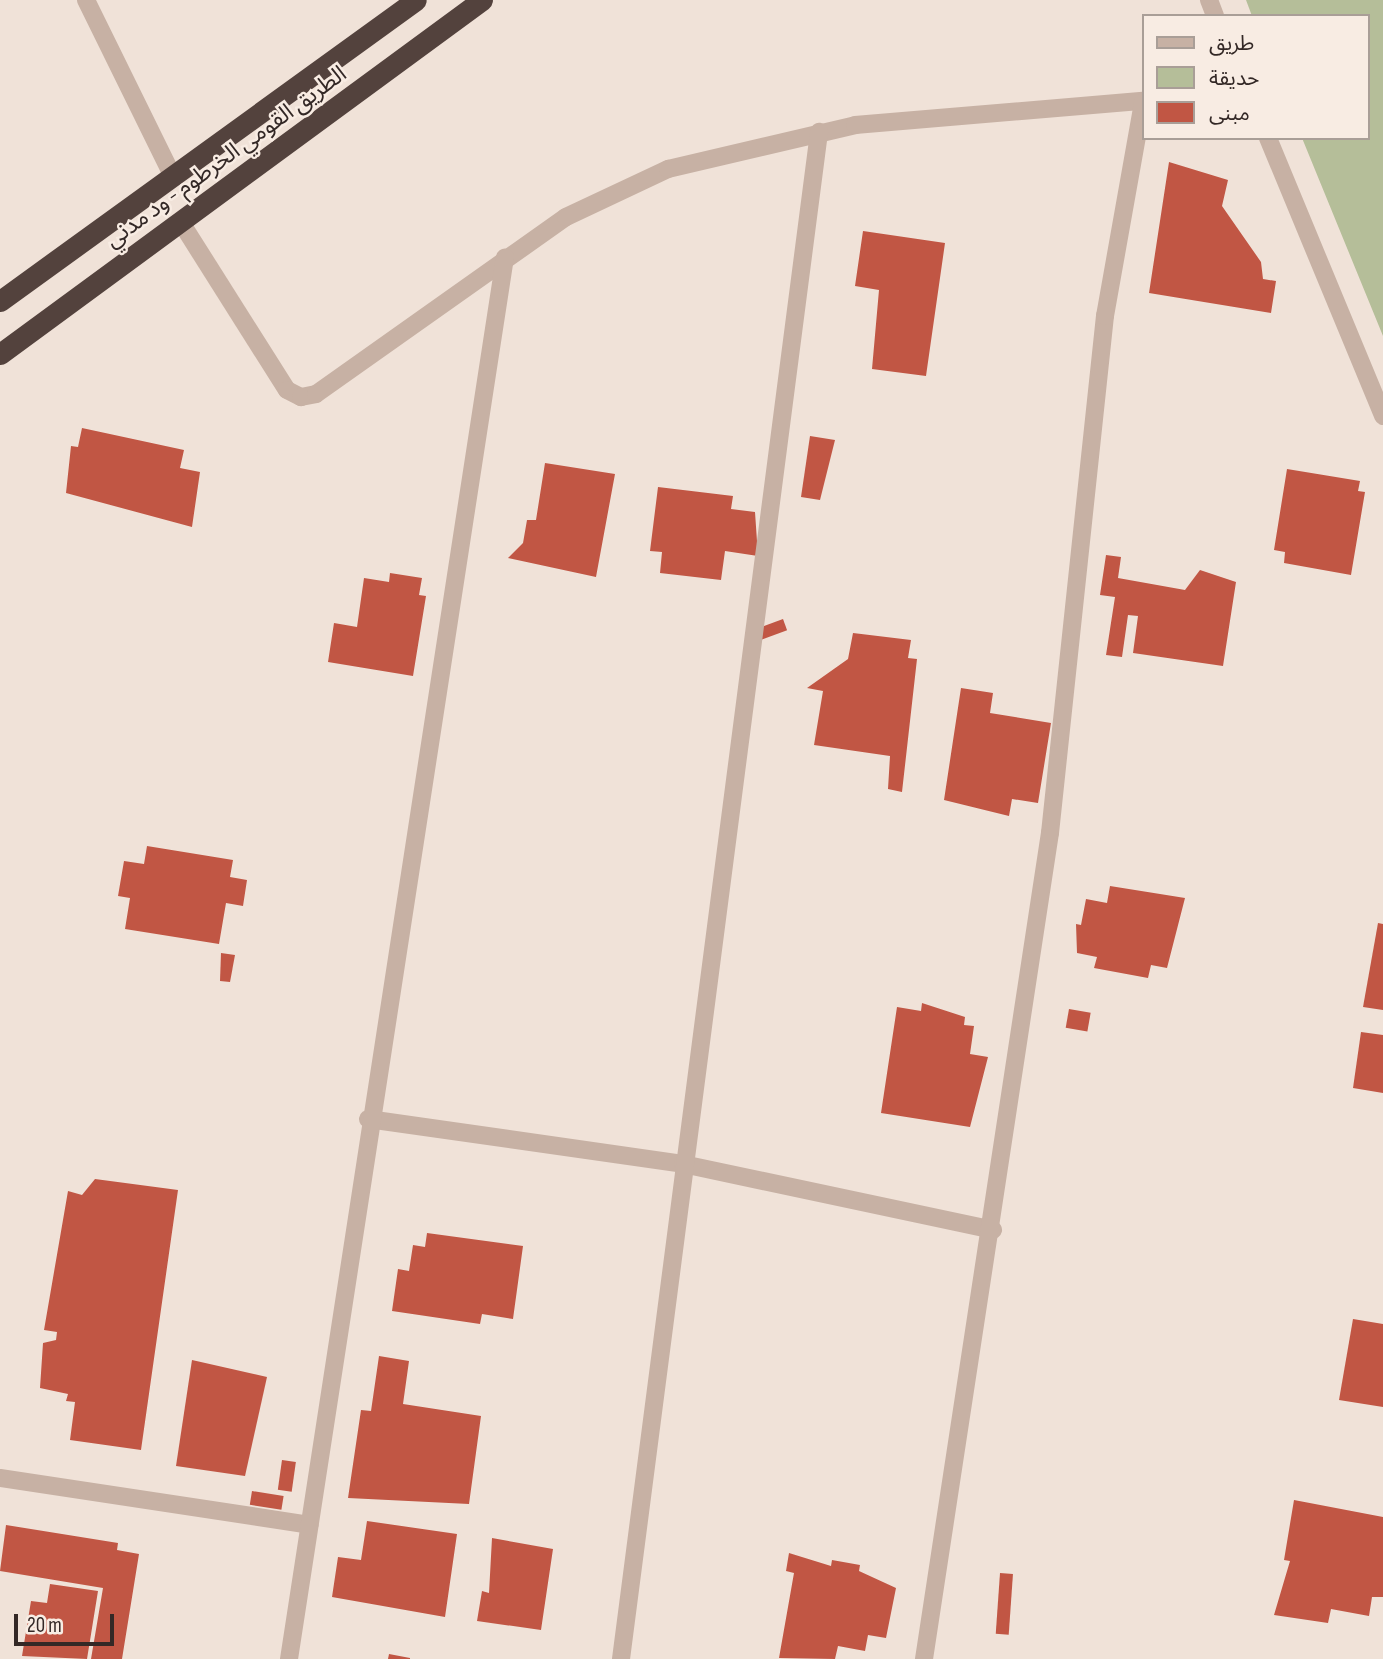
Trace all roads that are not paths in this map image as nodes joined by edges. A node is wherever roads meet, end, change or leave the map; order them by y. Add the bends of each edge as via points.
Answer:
1 (86, 0) edge
2 (416, 0) edge
3 (482, 0) edge
4 (1142, 102) edge
5 (1142, 108) edge
6 (819, 132) junction
7 (1269, 140) edge
8 (172, 175) junction
9 (182, 224) junction
10 (505, 258) junction
11 (0, 301) edge
12 (0, 354) edge
13 (1383, 416) edge
14 (368, 1119) junction
15 (683, 1164) junction
16 (993, 1230) junction
17 (0, 1478) edge
18 (309, 1525) junction
19 (289, 1659) edge
20 (621, 1659) edge
21 (924, 1659) edge

1 - 8 street
2 - 8 highway, الطريق القومي الخرطوم - ود مدني
3 - 9 highway, الطريق القومي الخرطوم - ود مدني
4 - 6 street
5 - 16 street via 1105,316 1050,833
6 - 10 street via 668,169 566,217
6 - 15 street
7 - 13 street
8 - 11 highway, الطريق القومي الخرطوم - ود مدني
9 - 10 street via 287,390 301,397 316,394
9 - 12 highway, الطريق القومي الخرطوم - ود مدني
10 - 14 street
14 - 15 street
14 - 18 street
15 - 16 street
15 - 20 street
16 - 21 street
17 - 18 street
18 - 19 street

